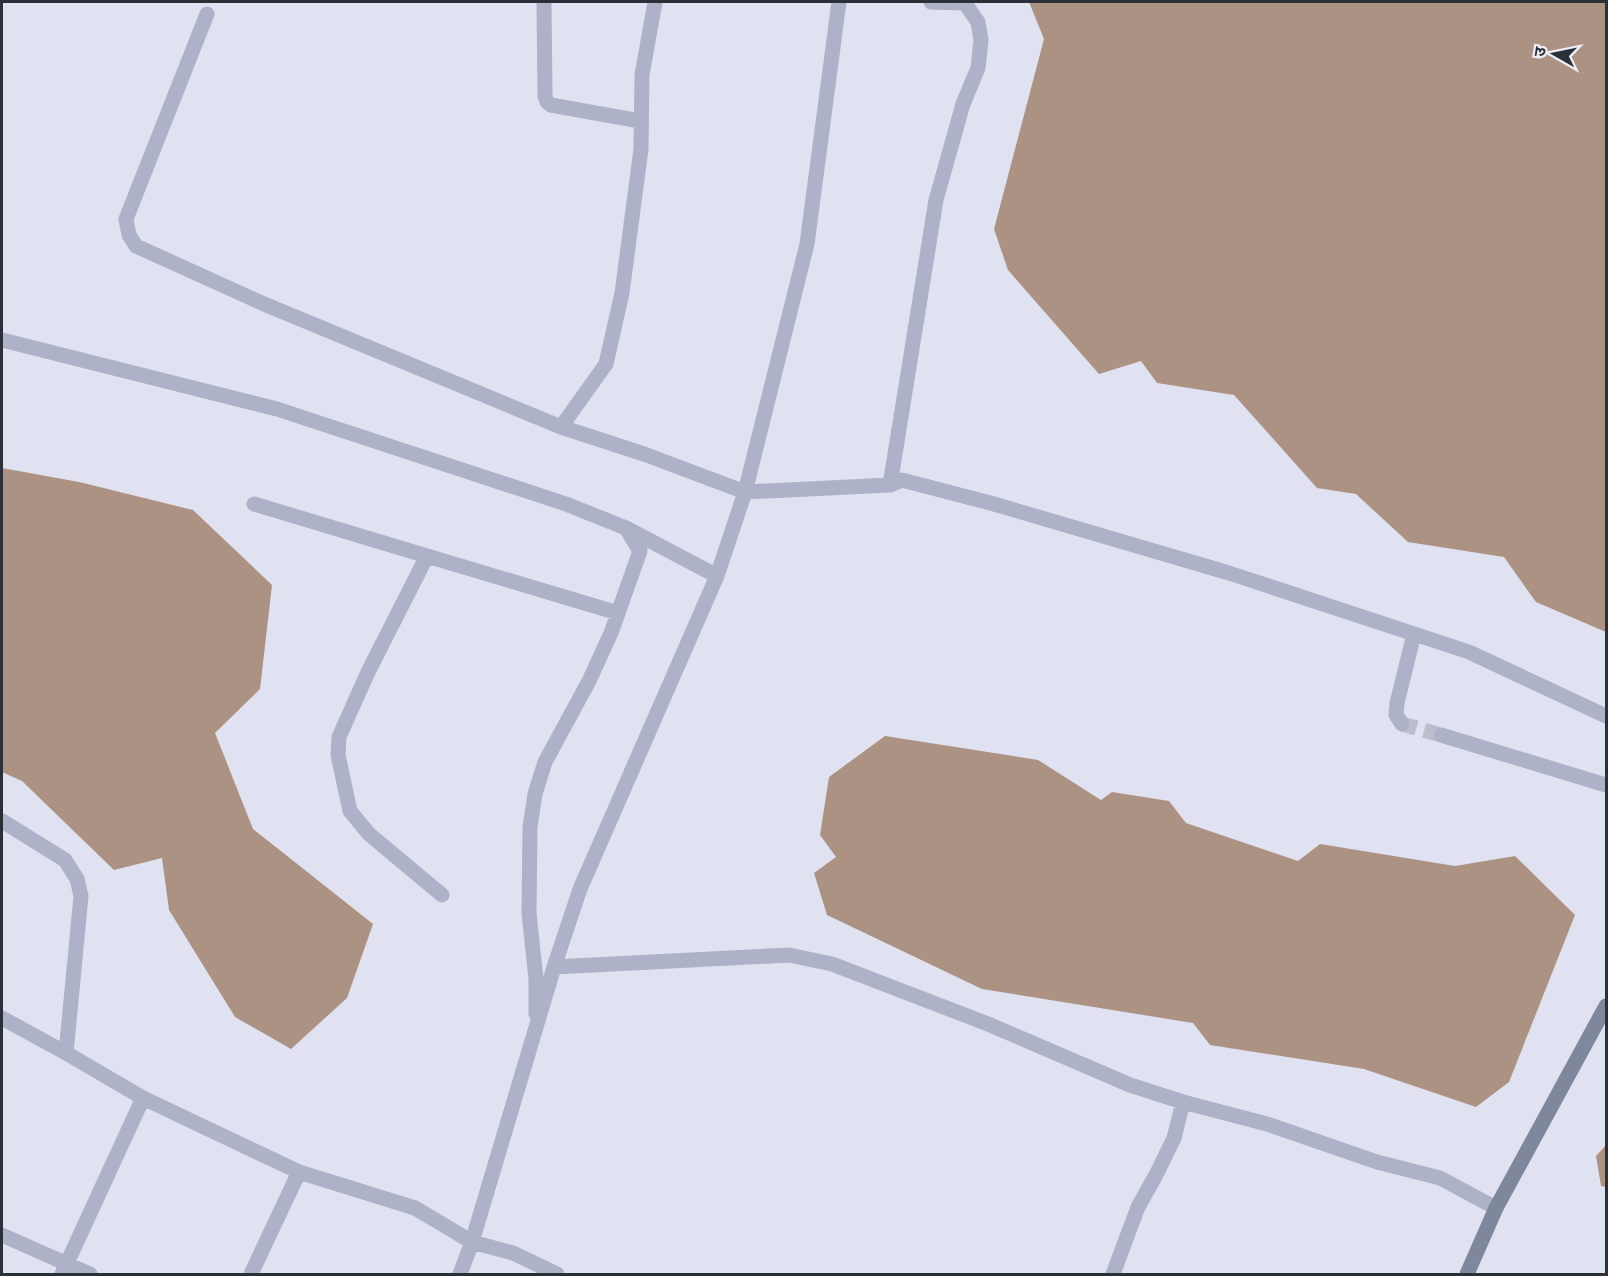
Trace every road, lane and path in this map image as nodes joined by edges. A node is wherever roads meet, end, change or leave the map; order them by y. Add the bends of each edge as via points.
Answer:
1 (544, 2) edge
2 (656, 2) edge
3 (839, 2) edge
4 (931, 2) edge
5 (964, 2) edge
6 (207, 14) dead end
7 (640, 121) junction
8 (2, 340) edge
9 (561, 427) junction
10 (890, 485) junction
11 (745, 492) junction
12 (254, 504) dead end
13 (626, 528) junction
14 (427, 556) junction
15 (717, 576) junction
16 (618, 613) junction
17 (1414, 634) junction
18 (1606, 716) edge
19 (1402, 723) dead end
20 (1441, 735) tunnel mouth
21 (1606, 785) edge
22 (2, 821) edge
23 (442, 895) dead end
24 (554, 967) junction
25 (1606, 1006) edge
26 (2, 1018) edge
27 (535, 1035) junction
28 (66, 1053) junction
29 (143, 1098) junction
30 (1183, 1102) junction
31 (298, 1172) junction
32 (1496, 1208) junction
33 (2, 1235) edge
34 (472, 1242) junction
35 (65, 1269) edge
36 (90, 1275) edge
37 (251, 1275) edge
38 (460, 1275) edge
39 (557, 1275) edge
40 (1113, 1275) edge
41 (1467, 1275) edge

1 - 7 street via 547,102
2 - 7 street via 642,75
3 - 11 street via 807,244
4 - 5 street
5 - 10 street via 978,22 978,68 963,104 936,200
6 - 9 street via 126,219 136,246 264,304
7 - 9 street via 622,293 606,364
8 - 13 street via 277,409 566,504
9 - 11 street
10 - 11 street
10 - 17 street via 902,480 994,504 1229,573
11 - 15 street
12 - 14 street
13 - 15 street
13 - 16 street via 640,551
14 - 16 street
14 - 23 street via 368,672 339,737 338,755 350,811 369,834
15 - 24 street via 580,889
16 - 27 street via 589,681 545,762 536,794 530,827 529,913 536,979
17 - 18 street via 1469,652
17 - 19 street via 1396,703 1396,715
20 - 21 street
22 - 28 street via 64,860 77,879 81,896
24 - 27 street
24 - 30 street via 789,955 832,964 988,1024 1130,1085
25 - 32 street
26 - 28 street
27 - 34 street
28 - 29 street
29 - 31 street
29 - 35 street
30 - 32 street via 1440,1178
30 - 40 street via 1174,1138 1138,1207
31 - 34 street via 415,1208
31 - 37 street
32 - 41 street
33 - 35 street
34 - 38 street
34 - 39 street via 513,1252
35 - 36 street

